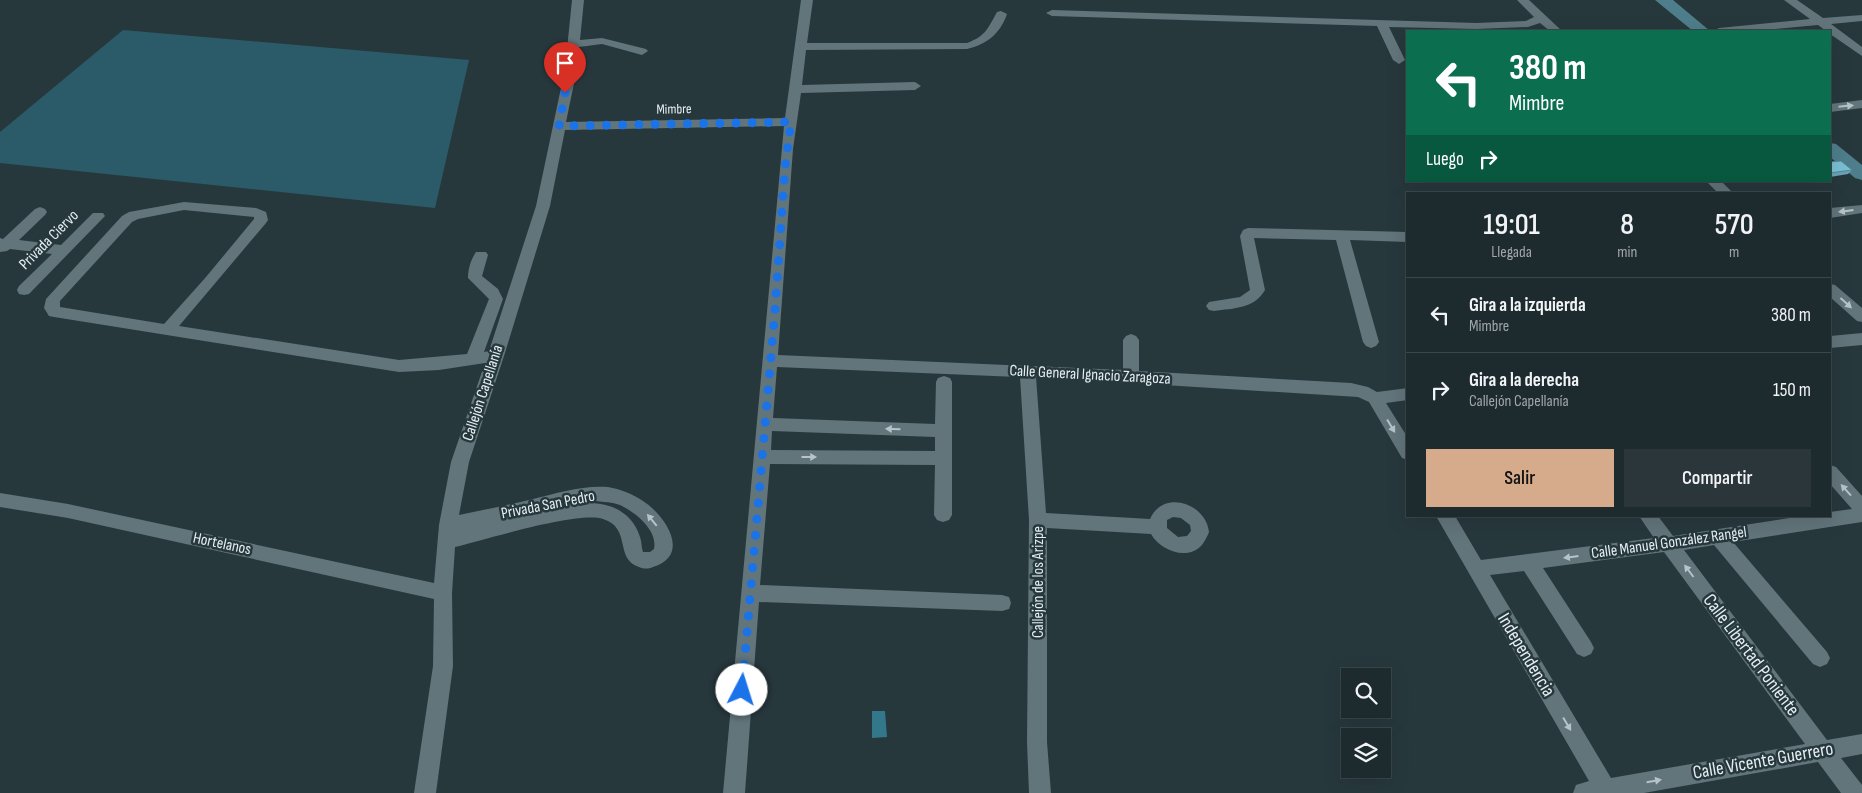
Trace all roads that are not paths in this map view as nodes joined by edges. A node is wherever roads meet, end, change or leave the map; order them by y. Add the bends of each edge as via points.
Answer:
1 (578, 0) edge
2 (807, 0) edge
3 (1523, 0) edge
4 (1651, 0) edge
5 (1664, 0) edge
6 (1790, 0) edge
7 (1052, 13) dead end
8 (1001, 14) dead end
9 (1542, 18) junction
10 (1862, 18) edge
11 (1821, 22) junction
12 (1381, 23) junction
13 (1555, 30) edge
14 (1687, 30) edge
15 (1701, 30) edge
16 (1730, 30) edge
17 (574, 44) junction
18 (800, 47) junction
19 (642, 51) dead end
20 (1862, 52) edge
21 (1398, 60) dead end
22 (915, 86) dead end
23 (795, 89) junction
24 (1862, 104) edge
25 (1831, 108) edge
26 (791, 122) junction
27 (559, 126) junction
28 (1831, 136) edge
29 (1831, 149) edge
30 (1862, 161) edge
31 (1862, 174) edge
32 (1714, 182) edge
33 (1725, 192) edge
34 (1862, 209) edge
35 (40, 212) dead end
36 (1831, 213) edge
37 (98, 216) dead end
38 (1341, 234) junction
39 (1406, 237) edge
40 (2, 245) edge
41 (62, 250) junction
42 (481, 255) dead end
43 (1831, 289) edge
44 (24, 290) dead end
45 (1214, 306) dead end
46 (1862, 317) edge
47 (167, 330) junction
48 (1862, 339) edge
49 (1131, 340) dead end
50 (1370, 342) dead end
51 (1831, 342) edge
52 (496, 356) junction
53 (473, 360) junction
54 (770, 361) junction
55 (1028, 371) junction
56 (1130, 378) junction
57 (944, 382) dead end
58 (1406, 394) edge
59 (1375, 398) junction
60 (764, 424) junction
61 (942, 431) junction
62 (1406, 450) edge
63 (761, 457) junction
64 (943, 458) junction
65 (1831, 473) edge
66 (0, 500) edge
67 (1862, 508) edge
68 (943, 515) dead end
69 (1862, 515) edge
70 (1446, 517) edge
71 (1649, 517) edge
72 (505, 520) junction
73 (1038, 520) junction
74 (1766, 522) edge
75 (1157, 527) dead end
76 (447, 533) junction
77 (1718, 537) junction
78 (1669, 544) junction
79 (1529, 562) junction
80 (1476, 569) junction
81 (443, 593) junction
82 (750, 593) junction
83 (1002, 603) dead end
84 (1584, 648) dead end
85 (1820, 658) dead end
86 (1862, 744) edge
87 (1822, 750) junction
88 (1607, 791) edge
89 (425, 793) edge
90 (734, 793) edge
91 (1040, 793) edge
92 (1584, 793) edge
93 (1854, 793) edge

1 - 17 street, Callejón Capellanía
2 - 18 street
3 - 9 street
4 - 14 main road
5 - 15 main road
6 - 11 street
7 - 12 street
8 - 18 street via 999,24 992,32 967,46
9 - 12 street via 1528,24 1500,26
9 - 13 street
10 - 11 street
11 - 16 street
11 - 20 street
12 - 21 street
17 - 19 street via 602,41
17 - 27 street, Callejón Capellanía
18 - 23 street
22 - 23 street
23 - 26 street
25 -> 24 street
26 - 27 street, Mimbre
26 - 54 street
27 - 52 street, Callejón Capellanía via 543,206
28 - 30 main road
29 - 31 main road
32 - 33 street
34 -> 36 street
35 - 40 street
37 - 41 street, Privada Ciervo
38 - 39 street
38 - 45 street via 1248,233 1258,290 1247,300
38 - 50 street
40 - 41 street
41 - 44 street, Privada Ciervo
42 - 53 street via 474,271 475,278 496,299
43 -> 46 street
47 - 47 street via 54,312 53,299 134,215 184,206 261,216 262,220
47 - 53 street via 398,366
48 - 51 street
49 - 56 street
52 - 53 street
52 - 76 street, Callejón Capellanía via 460,462
54 - 55 street, Calle General Ignacio Zaragoza
54 - 60 street
55 - 56 street, Calle General Ignacio Zaragoza
55 - 73 street, Callejón de los Arizpe
56 - 59 street, Calle General Ignacio Zaragoza via 1352,389
57 - 61 street
58 - 59 street, Calle General Ignacio Zaragoza
59 -> 62 street
61 -> 60 street
60 - 63 street
61 - 64 street
63 -> 64 street
63 - 82 street
64 - 68 street
67 -> 65 street
66 - 81 street, Hortelanos via 68,511
69 - 74 street, Calle Manuel González Rangel
70 - 80 street, Independencia
71 - 78 street, Calle Libertad Poniente
72 -> 72 street, Privada San Pedro via 600,510 616,516 627,527 633,553 640,560 652,560 664,551 665,541 648,514 619,497 592,495
72 - 76 street, Privada San Pedro
73 - 75 street
73 - 91 street, Callejón de los Arizpe via 1037,742
74 - 77 street, Calle Manuel González Rangel
76 - 81 street, Callejón Capellanía
77 - 78 street, Calle Manuel González Rangel
77 - 85 street
78 -> 79 street, Calle Manuel González Rangel
87 -> 78 street, Calle Libertad Poniente
79 - 80 street, Calle Manuel González Rangel
79 - 84 street
80 -> 88 street, Independencia
81 - 89 street, Callejón Capellanía via 440,703
82 - 83 street
82 - 90 street
86 - 87 street, Calle Vicente Guerrero
88 -> 87 street, Calle Vicente Guerrero
87 - 93 street, Calle Libertad Poniente
88 - 92 street

